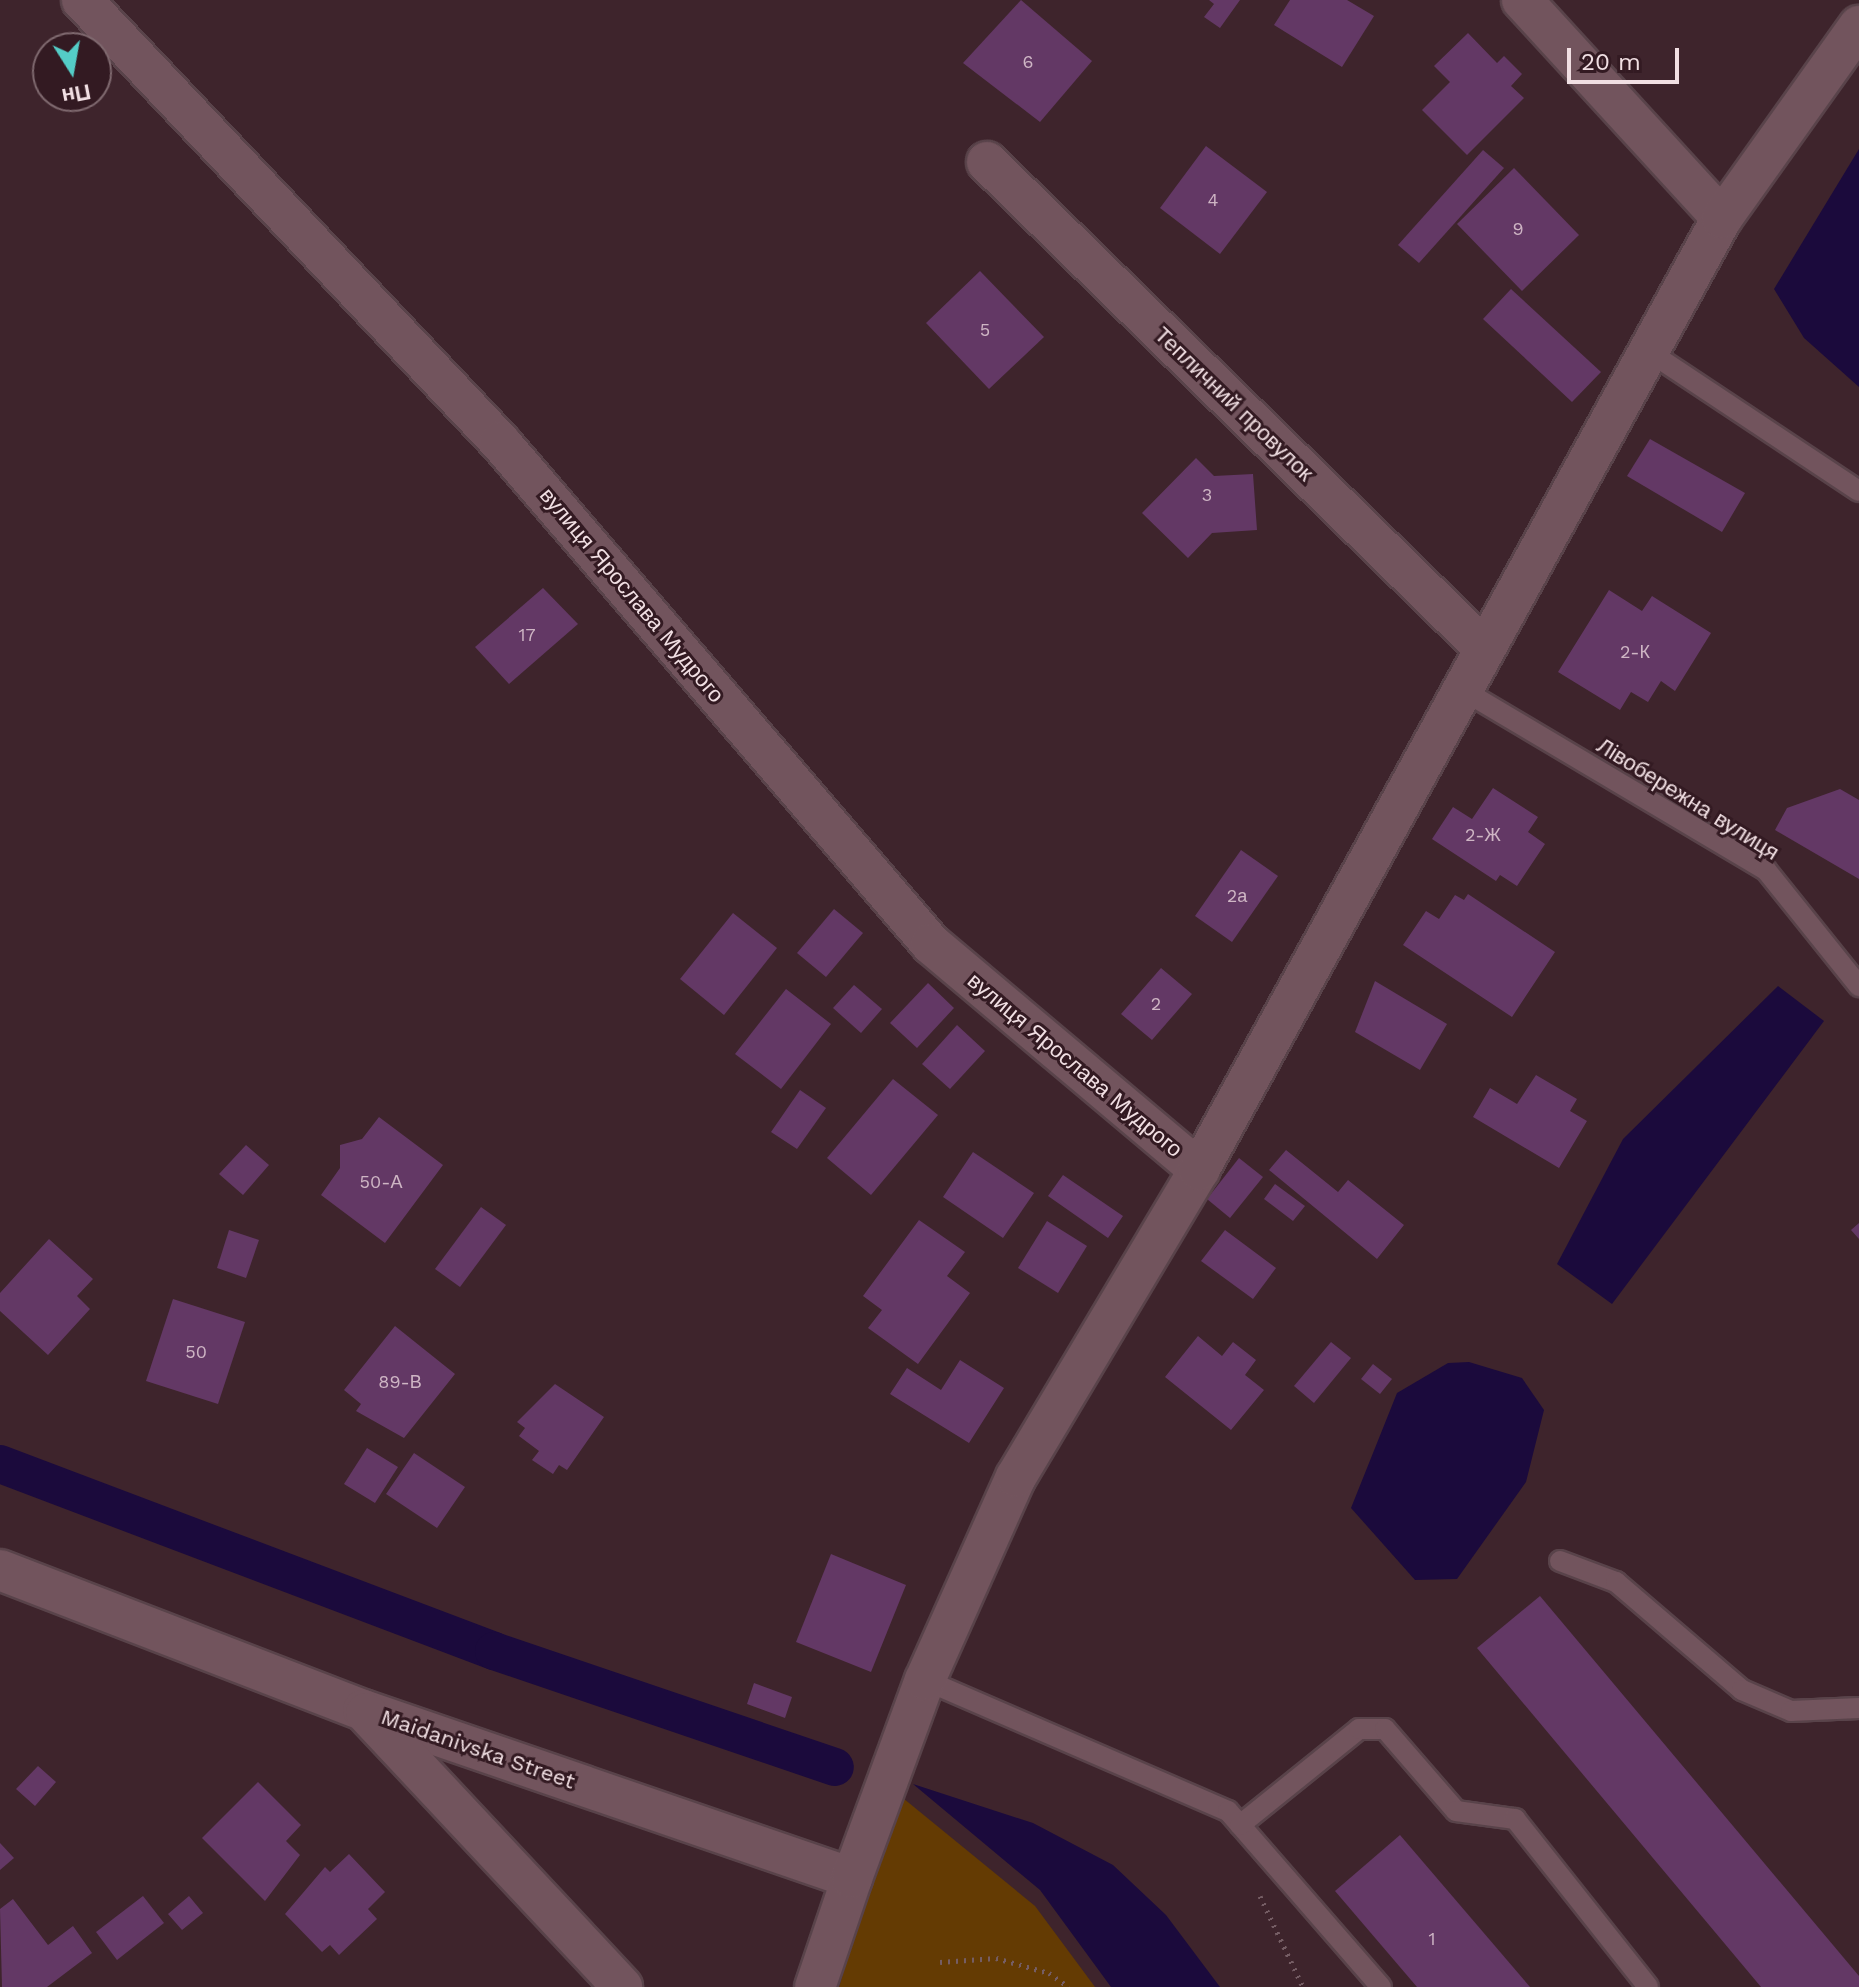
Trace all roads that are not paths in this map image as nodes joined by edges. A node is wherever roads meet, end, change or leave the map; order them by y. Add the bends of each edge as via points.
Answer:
1 (82, 0) edge
2 (1522, 0) edge
3 (1859, 26) edge
4 (987, 162) dead end
5 (1722, 218) junction
6 (1648, 351) junction
7 (1859, 491) edge
8 (1482, 646) junction
9 (1461, 689) junction
10 (1859, 986) edge
11 (1199, 1170) junction
12 (1560, 1561) dead end
13 (0, 1570) edge
14 (925, 1680) junction
15 (1859, 1708) edge
16 (363, 1710) junction
17 (1240, 1825) junction
18 (852, 1878) junction
19 (622, 1987) edge
20 (815, 1987) edge
21 (1381, 1987) edge
22 (1648, 1987) edge

1 - 11 street, вулиця Ярослава Мудрого via 500,442 931,944
2 - 5 street
3 - 5 street
4 - 8 street, Тепличний провулок
5 - 6 street
6 - 7 lane
6 - 8 street
8 - 9 street
9 - 10 lane, Лівобережна вулиця via 1766,870
9 - 11 street
11 - 14 street via 1016,1477
12 - 15 lane via 1616,1582 1742,1690 1791,1711
13 - 16 street, Maidanivska Street
14 - 17 lane via 1228,1811
14 - 18 street
16 - 18 street, Maidanivska Street
16 - 19 street
17 - 21 lane
17 - 22 lane via 1359,1729 1385,1729 1456,1811 1515,1819
18 - 20 street

